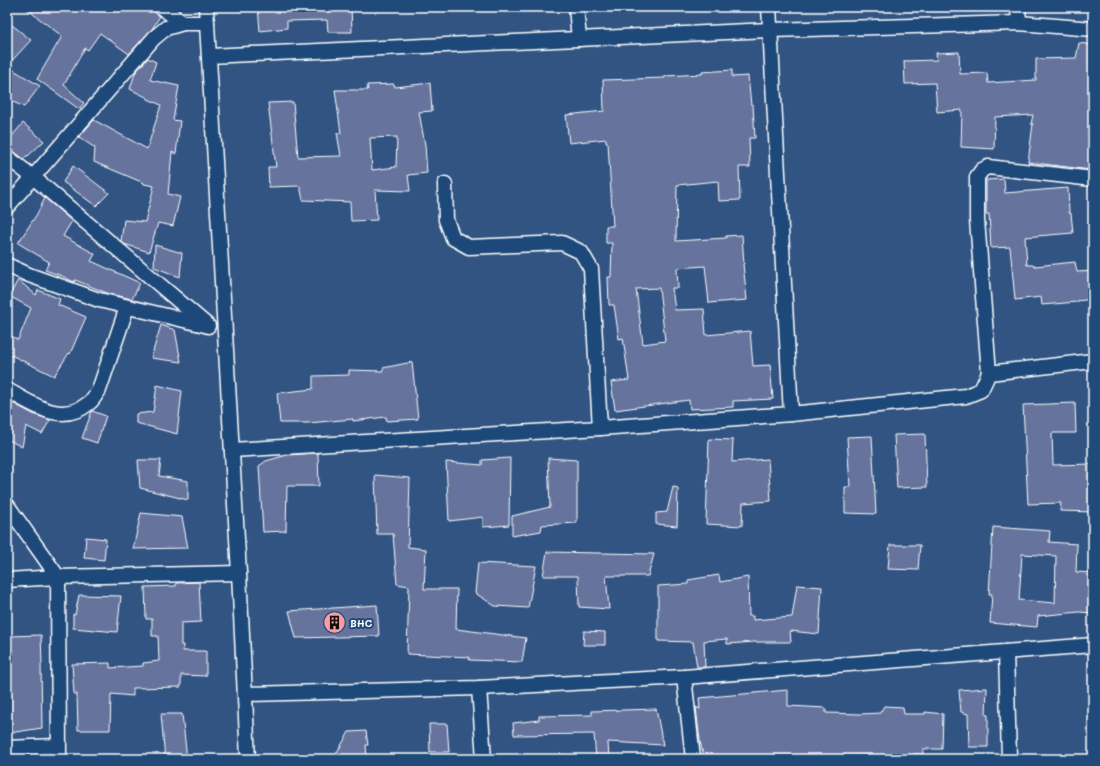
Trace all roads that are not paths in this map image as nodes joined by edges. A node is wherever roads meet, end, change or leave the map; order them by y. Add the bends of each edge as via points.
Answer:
1 (160, 7) edge
2 (206, 7) edge
3 (576, 7) edge
4 (769, 7) edge
5 (1018, 7) edge
6 (183, 23) junction
7 (207, 23) junction
8 (1019, 24) junction
9 (1093, 29) edge
10 (771, 30) junction
11 (579, 39) junction
12 (209, 56) junction
13 (7, 157) edge
14 (33, 177) junction
15 (1093, 179) edge
16 (444, 184) dead end
17 (7, 207) edge
18 (7, 265) edge
19 (127, 307) junction
20 (208, 326) junction
21 (225, 330) junction
22 (1093, 361) edge
23 (989, 373) junction
24 (7, 390) edge
25 (791, 414) junction
26 (600, 428) junction
27 (232, 450) junction
28 (7, 505) edge
29 (239, 573) junction
30 (58, 577) junction
31 (7, 580) edge
32 (1093, 646) edge
33 (1006, 652) junction
34 (684, 677) junction
35 (479, 688) junction
36 (245, 694) junction
37 (7, 748) edge
38 (58, 752) edge
39 (248, 759) edge
40 (484, 759) edge
41 (693, 759) edge
42 (1008, 759) edge

1 - 6 street
2 - 7 street
3 - 11 street
4 - 10 street
5 - 8 street
6 - 7 street
6 - 14 street via 166,28 154,38
7 - 12 street
8 - 9 street
8 - 10 street
10 - 11 street
10 - 25 street
11 - 12 street
12 - 21 street
13 - 14 street
14 - 17 street
14 - 20 street
15 - 23 street via 988,167 977,177 977,220
16 - 26 street via 446,220 453,238 469,247 562,243 581,252 591,269
18 - 19 street via 99,300
19 - 20 street
19 - 24 street via 99,390 90,402 76,410 60,413 47,411
20 - 21 street
21 - 27 street
22 - 23 street
23 - 25 street via 981,390 966,396
25 - 26 street
26 - 27 street
27 - 29 street
28 - 30 street
29 - 30 street
29 - 36 street
30 - 31 street
30 - 38 street
32 - 33 street
33 - 34 street
33 - 42 street
34 - 35 street
34 - 41 street
35 - 36 street
35 - 40 street
36 - 39 street
37 - 38 street

